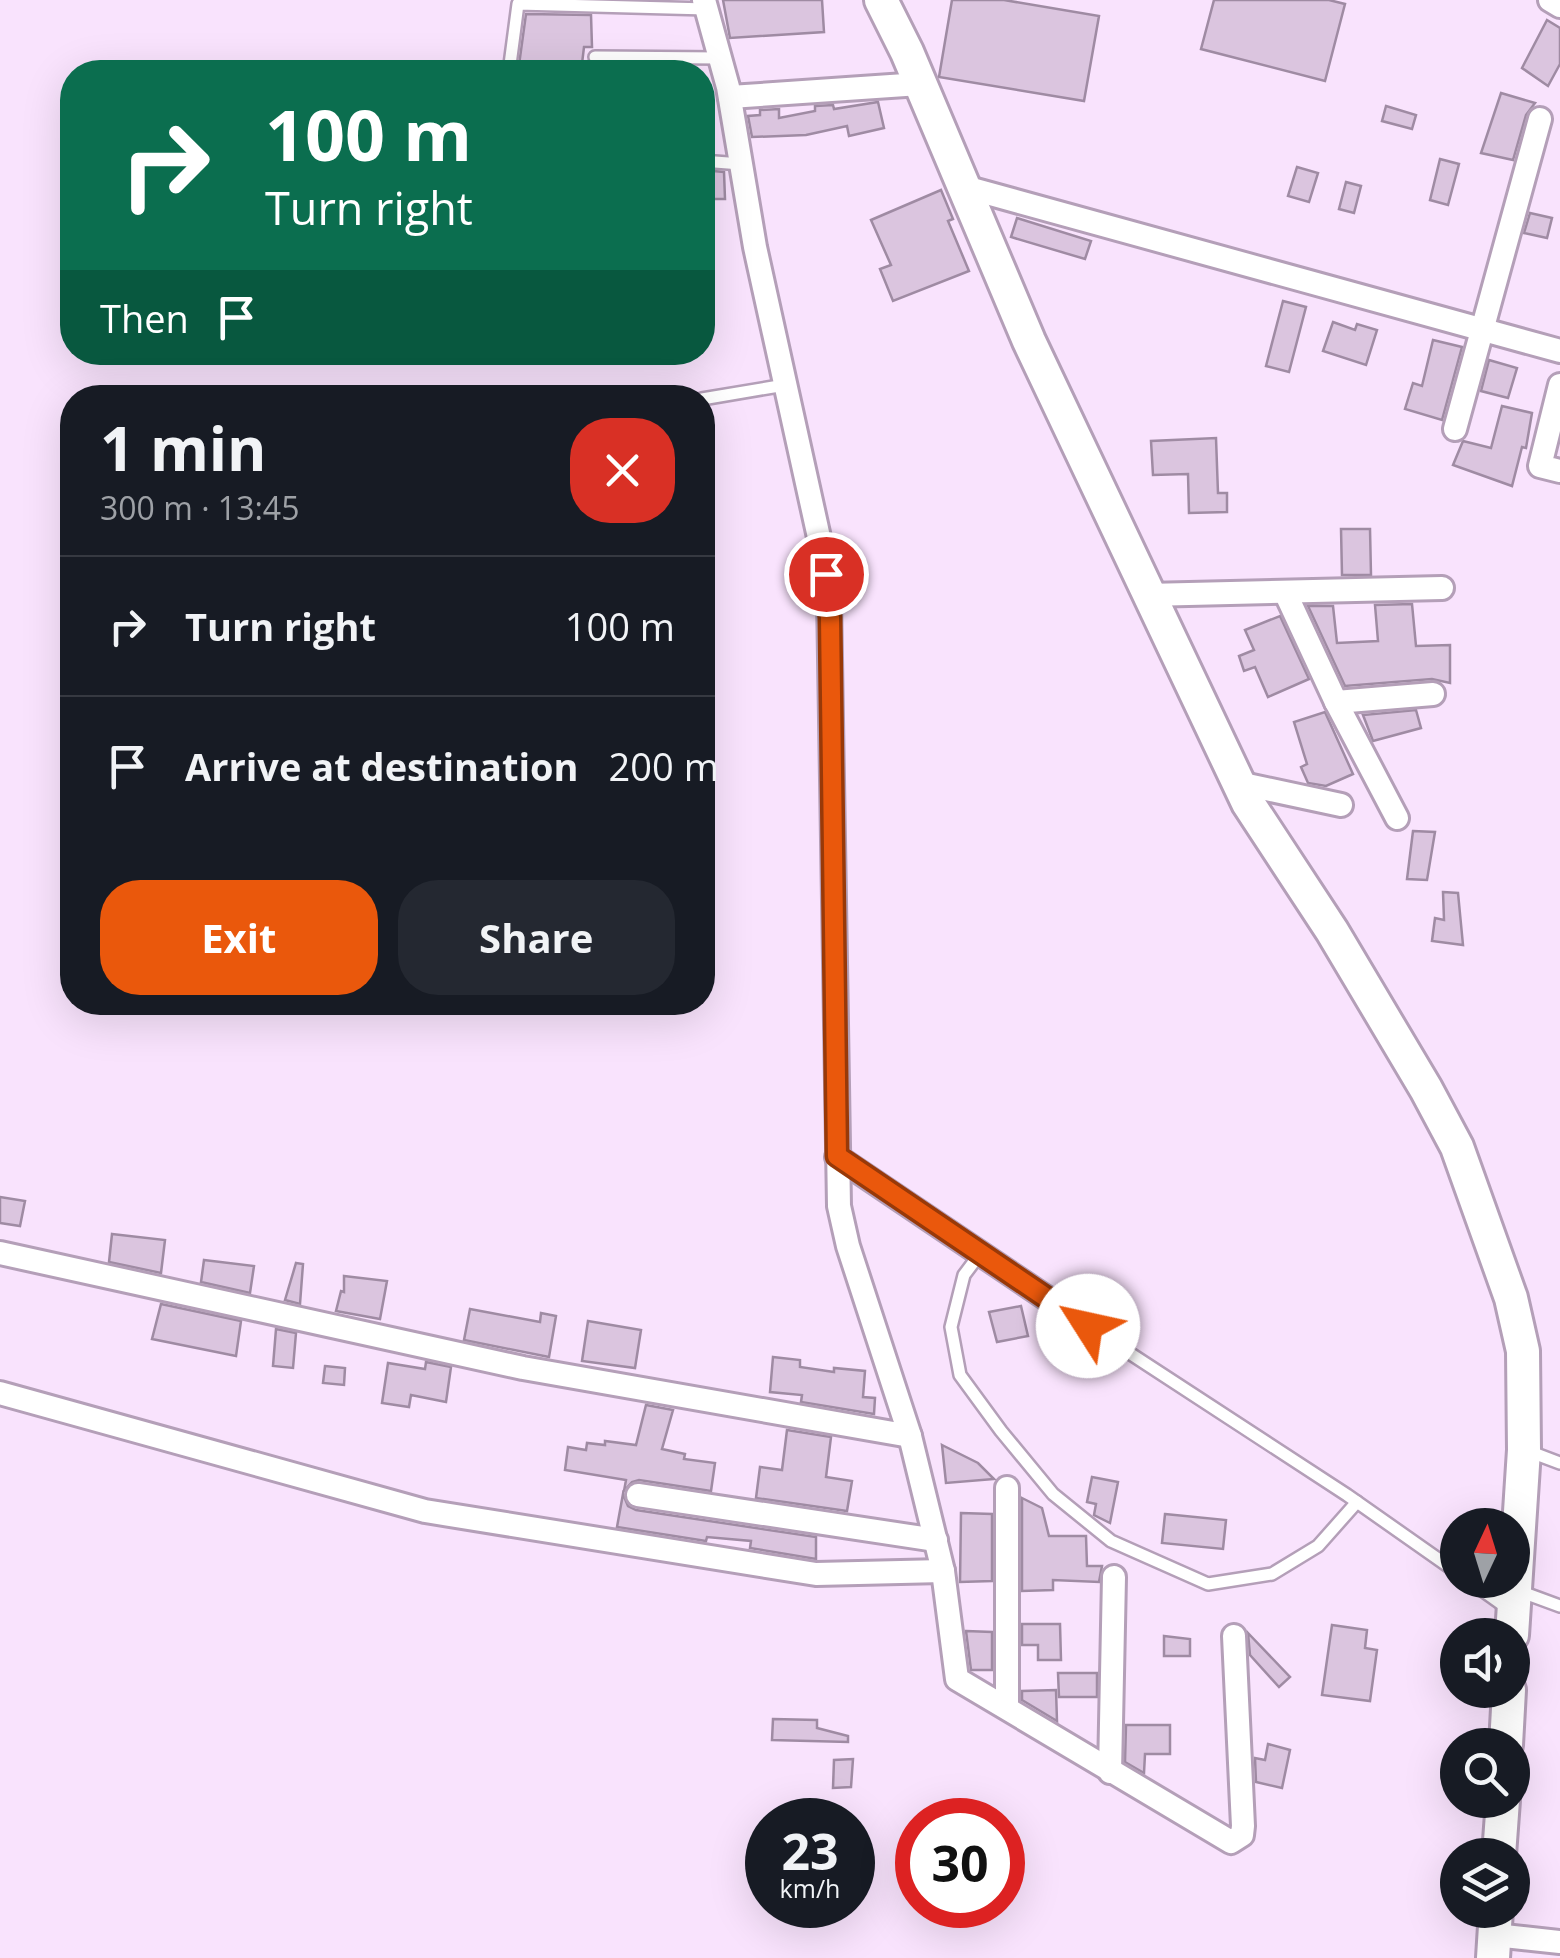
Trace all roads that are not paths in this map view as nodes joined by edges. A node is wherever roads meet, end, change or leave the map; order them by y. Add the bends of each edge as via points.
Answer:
1 (881, 0) edge
2 (1550, 0) edge
3 (706, 5) edge
4 (1560, 6) edge
5 (595, 57) dead end
6 (720, 58) junction
7 (511, 60) edge
8 (920, 84) junction
9 (730, 98) junction
10 (1540, 119) dead end
11 (715, 162) edge
12 (741, 164) junction
13 (965, 187) junction
14 (1483, 330) junction
15 (1560, 351) edge
16 (785, 385) junction
17 (1560, 386) edge
18 (715, 397) edge
19 (1455, 429) dead end
20 (1560, 471) edge
21 (1442, 588) dead end
22 (1285, 592) junction
23 (1147, 594) junction
24 (1433, 694) dead end
25 (1336, 702) junction
26 (1238, 782) junction
27 (1341, 805) dead end
28 (1398, 818) dead end
29 (837, 1156) junction
30 (982, 1252) junction
31 (0, 1254) edge
32 (1088, 1326) joint
33 (0, 1394) edge
34 (910, 1436) junction
35 (1524, 1450) junction
36 (1560, 1462) edge
37 (1007, 1488) dead end
38 (638, 1495) dead end
39 (1357, 1502) junction
40 (936, 1540) junction
41 (1440, 1560) edge
42 (943, 1571) junction
43 (1114, 1577) dead end
44 (1560, 1606) edge
45 (1514, 1612) edge
46 (1234, 1636) dead end
47 (1007, 1706) junction
48 (1110, 1772) junction
49 (1495, 1934) edge
50 (1560, 1942) edge

1 - 8 street
2 - 4 street
3 - 6 street
3 - 7 lane via 518,4
5 - 6 lane
6 - 9 street
8 - 9 street
8 - 13 street
9 - 12 street
10 - 14 street
11 - 12 lane
12 - 16 street
13 - 14 street
13 - 23 street
14 - 15 street
14 - 19 street
16 - 18 lane
16 - 29 street via 829,597
17 - 20 street via 1540,466
21 - 22 street
22 - 23 street
22 - 25 street
23 - 26 street
24 - 25 street
25 - 28 street
26 - 27 street
26 - 35 street via 1456,1147 1519,1327
29 - 30 street
29 - 34 street via 848,1246
30 - 32 street
30 - 39 lane via 964,1275 951,1327 960,1375 1053,1494 1112,1541 1208,1584 1272,1574 1318,1546
31 - 34 street via 524,1368
32 - 39 lane
33 - 42 street via 425,1511 816,1574
34 - 40 street
35 - 36 lane
35 - 45 street
37 - 47 street
38 - 40 street
39 - 41 lane
40 - 42 street
42 - 47 street via 957,1679
43 - 48 street
44 - 45 lane
46 - 48 street via 1243,1826 1238,1840 1224,1840
47 - 48 street
49 - 50 street

